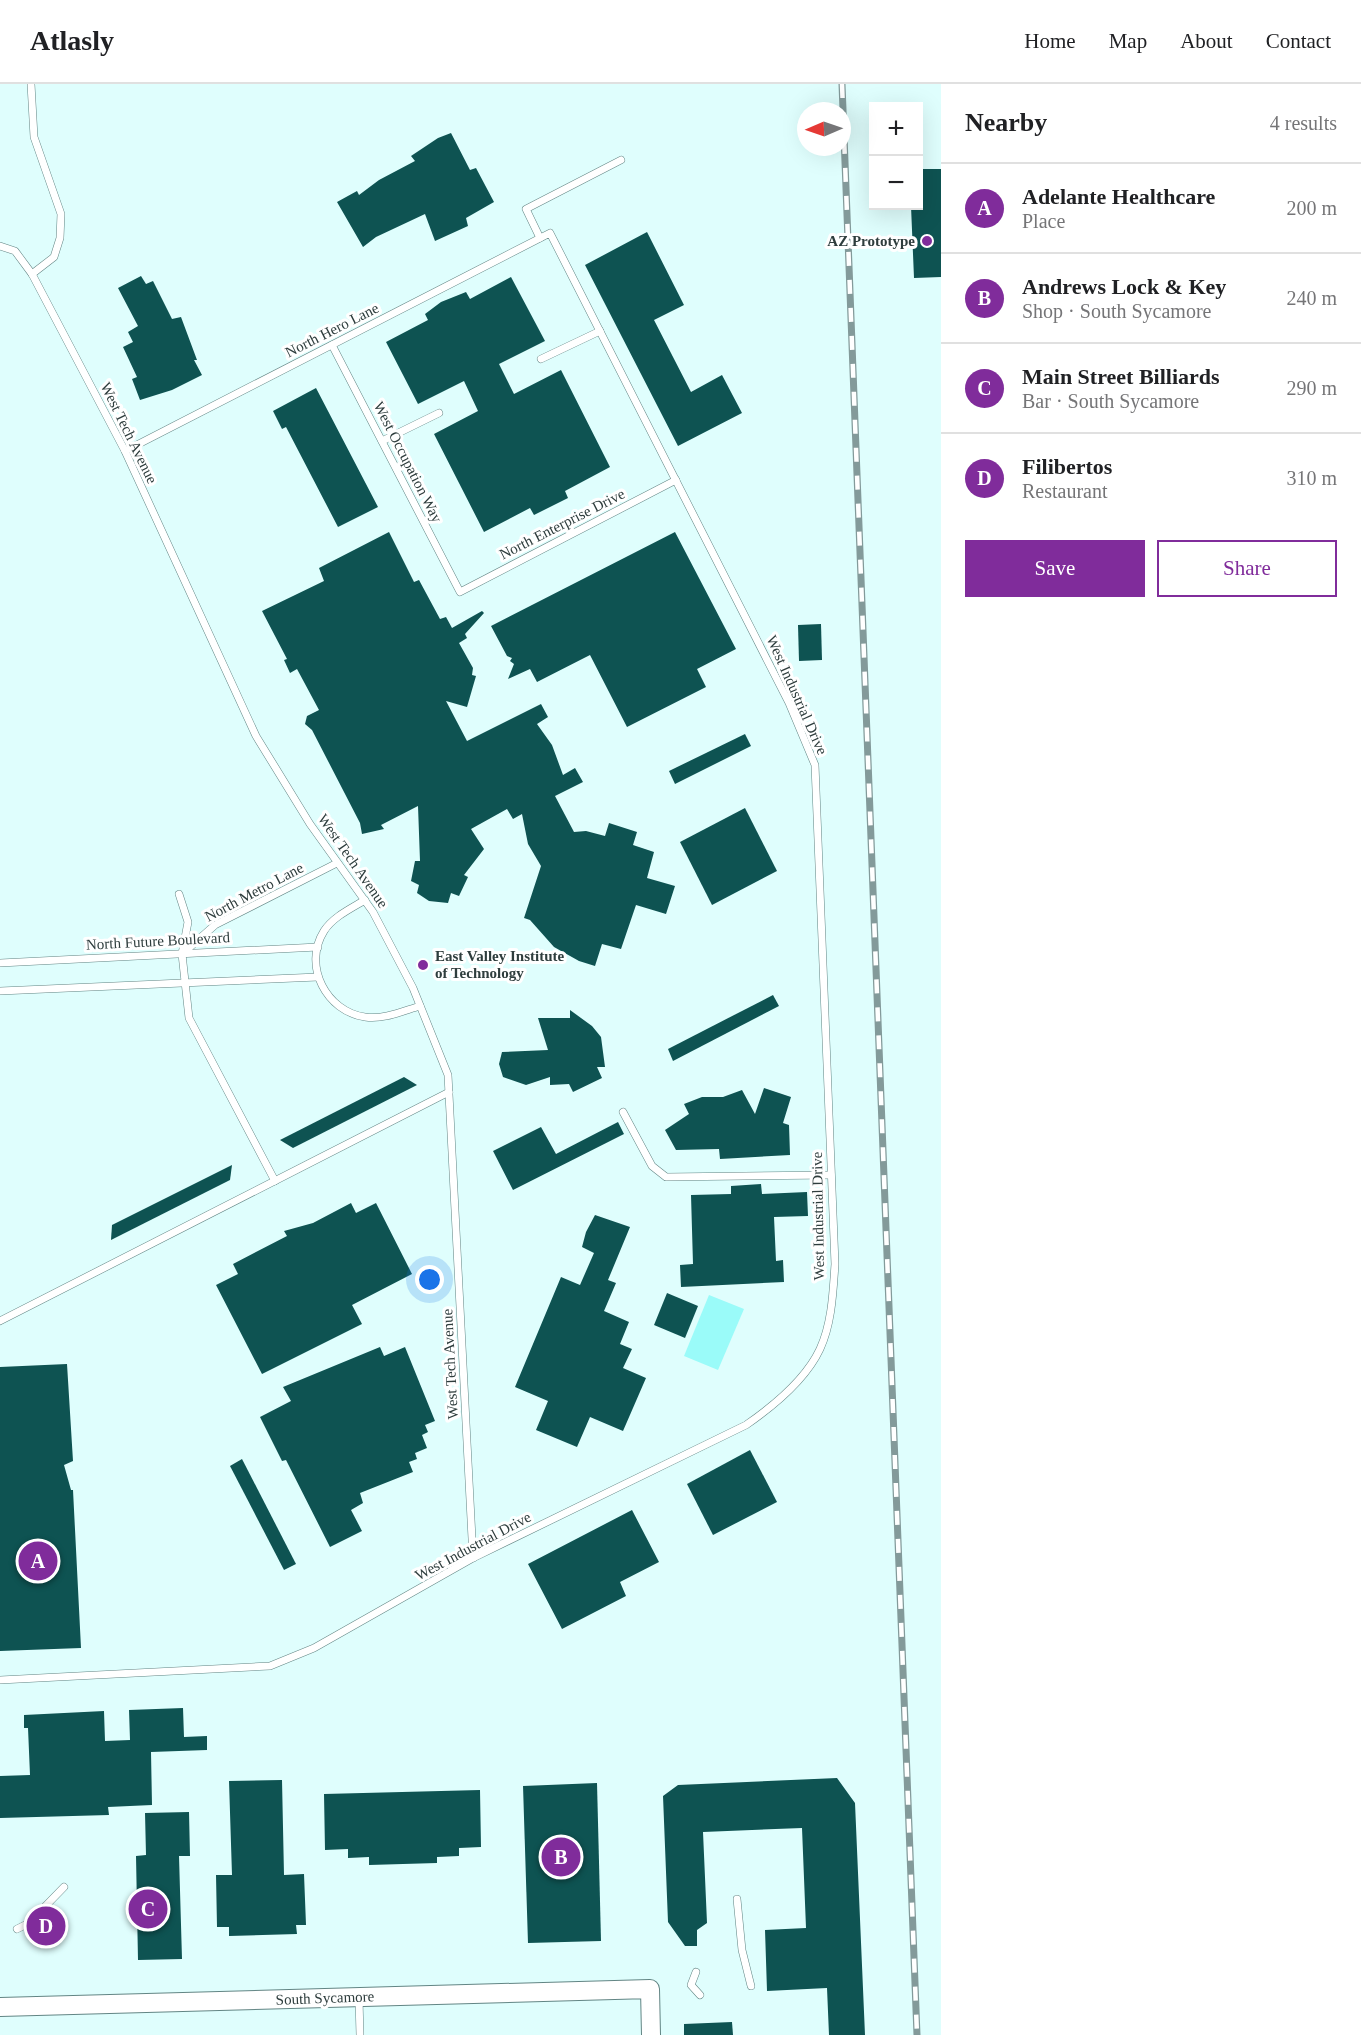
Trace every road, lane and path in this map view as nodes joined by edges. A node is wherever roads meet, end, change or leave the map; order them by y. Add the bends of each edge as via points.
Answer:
1 (30, 84) edge
2 (621, 160) dead end
3 (550, 233) joint
4 (540, 238) junction
5 (0, 246) edge
6 (32, 274) junction
7 (600, 331) junction
8 (332, 345) junction
9 (541, 359) dead end
10 (439, 413) dead end
11 (382, 441) junction
12 (125, 451) junction
13 (676, 480) junction
14 (460, 592) joint
15 (337, 863) junction
16 (179, 894) dead end
17 (364, 900) junction
18 (318, 947) junction
19 (182, 954) junction
20 (0, 963) edge
21 (318, 976) junction
22 (184, 983) junction
23 (0, 991) edge
24 (420, 1006) junction
25 (449, 1092) junction
26 (623, 1112) dead end
27 (831, 1175) junction
28 (275, 1181) junction
29 (0, 1321) edge
30 (473, 1558) junction
31 (0, 1680) edge
32 (64, 1887) dead end
33 (737, 1899) dead end
34 (17, 1929) dead end
35 (696, 1972) dead end
36 (751, 1986) dead end
37 (700, 1995) dead end
38 (359, 1997) junction
39 (0, 2007) edge
40 (360, 2035) edge
41 (651, 2035) edge

1 - 6 lane via 34,137 61,214 54,256
2 - 4 lane via 526,209
3 - 4 lane, North Hero Lane
3 - 7 lane, West Industrial Drive
4 - 8 lane, North Hero Lane
5 - 6 lane, West Tech Avenue via 15,251
6 - 12 lane, West Tech Avenue
7 - 9 lane
7 - 13 lane, West Industrial Drive
8 - 11 lane, West Occupation Way
8 - 12 lane, North Hero Lane
10 - 11 lane
11 - 14 lane, West Occupation Way
12 - 15 lane, West Tech Avenue via 252,728
13 - 14 lane, North Enterprise Drive
13 - 27 lane, West Industrial Drive via 789,703 815,765
15 - 17 lane, West Tech Avenue
15 - 19 lane, North Metro Lane via 215,925
16 - 19 lane via 188,922
17 - 18 lane via 333,920
17 - 24 lane, West Tech Avenue
18 - 19 lane, North Future Boulevard
18 - 21 lane
19 - 20 lane, North Future Boulevard
19 - 22 lane
21 - 22 lane
21 - 24 lane via 325,992 351,1014 368,1018
22 - 23 lane
22 - 28 lane via 189,1018
24 - 25 lane, West Tech Avenue via 448,1075
25 - 28 lane
25 - 30 lane, West Tech Avenue
26 - 27 lane via 652,1166 666,1177
27 - 30 lane, West Industrial Drive via 835,1264 832,1311 819,1350 772,1407 746,1425
28 - 29 lane
30 - 31 lane, West Industrial Drive via 314,1648 270,1666
32 - 34 lane via 29,1923
33 - 36 lane via 742,1950
35 - 37 lane via 691,1985
38 - 39 street, South Sycamore
38 - 40 lane
38 - 41 street, South Sycamore via 650,1989

